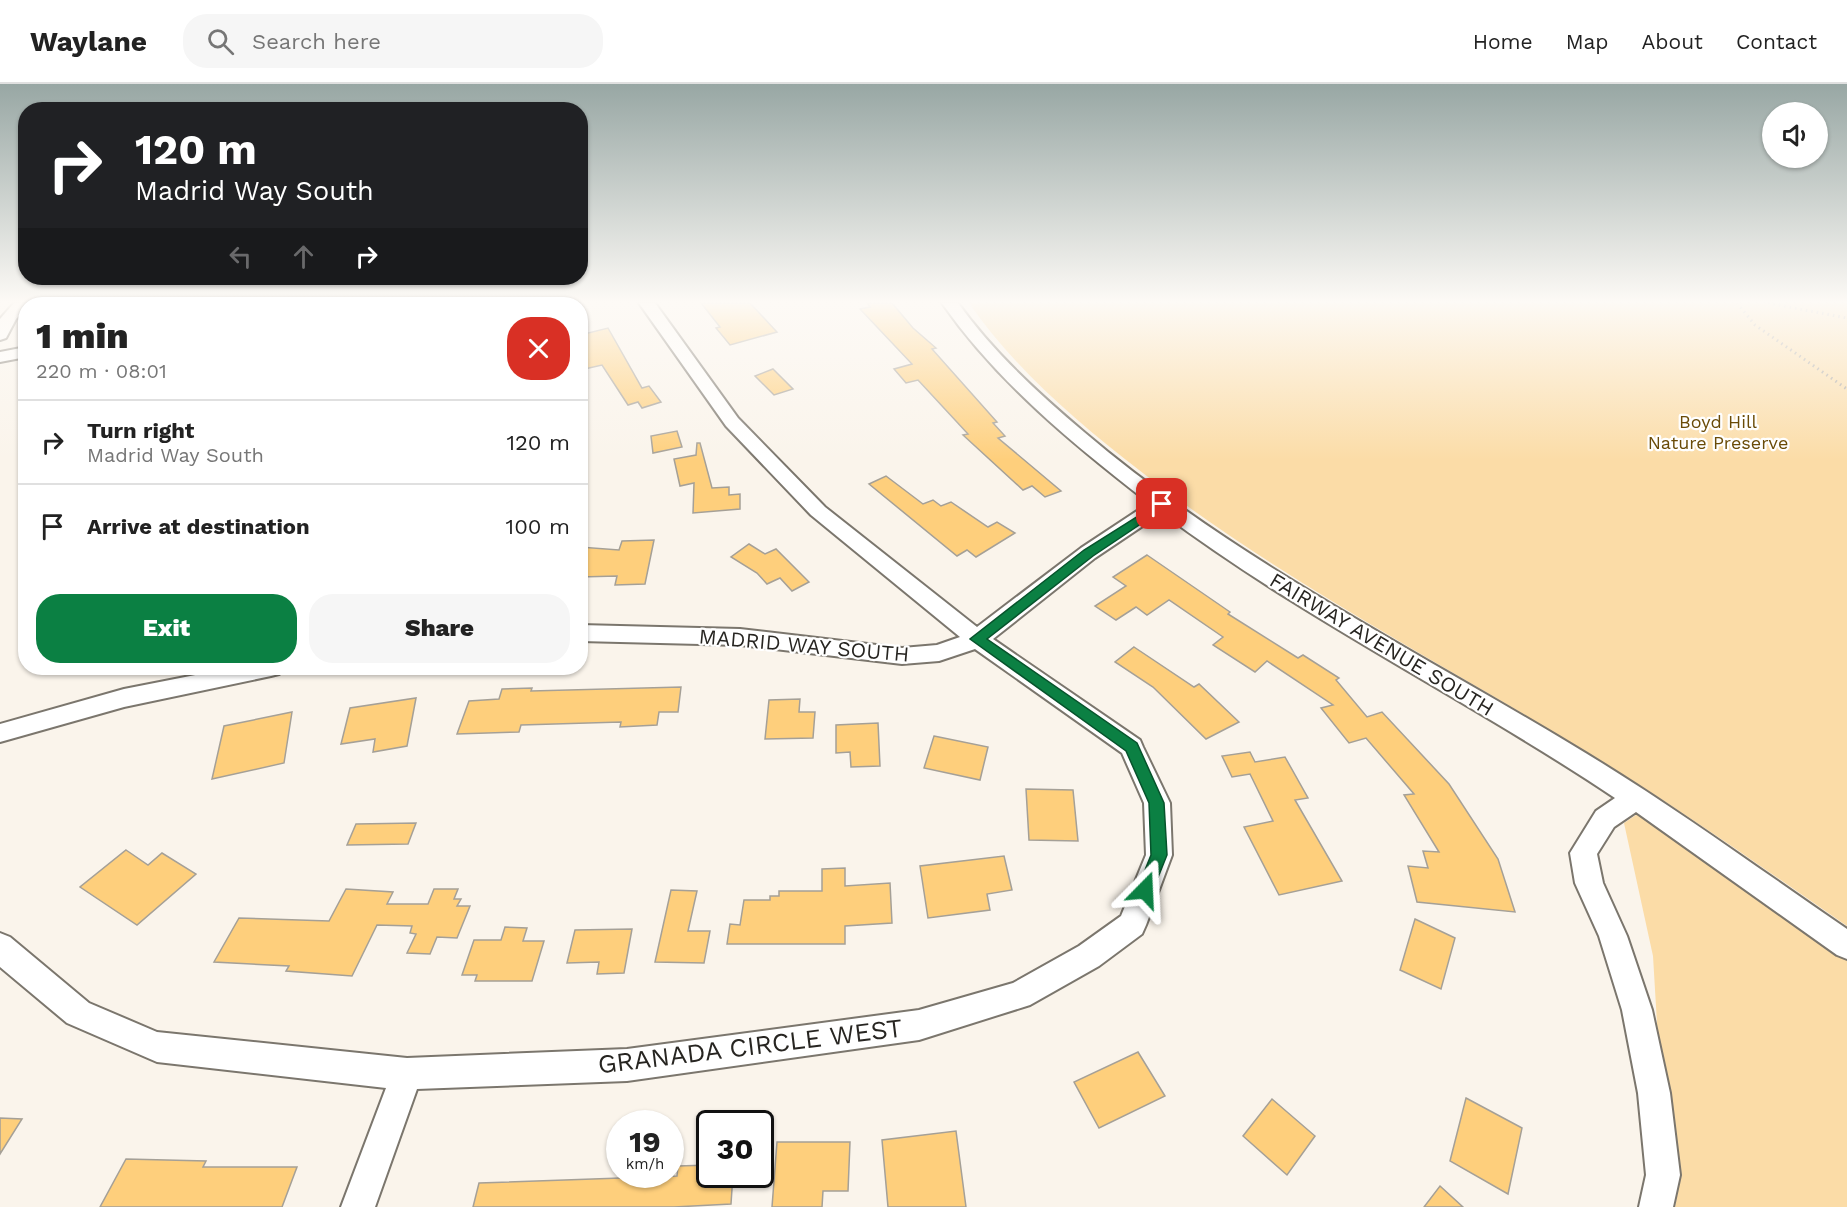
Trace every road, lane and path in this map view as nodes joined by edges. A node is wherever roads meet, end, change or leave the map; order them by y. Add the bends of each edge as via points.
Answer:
1 (684, 355) edge
2 (995, 355) edge
3 (1799, 355) edge
4 (1847, 388) edge
5 (1162, 504) junction
6 (588, 633) edge
7 (977, 639) junction
8 (237, 675) edge
9 (0, 733) edge
10 (1635, 799) junction
11 (0, 946) edge
12 (1847, 946) edge
13 (407, 1074) junction
14 (358, 1207) edge
15 (1656, 1207) edge

1 - 7 street, GRANADA CIRCLE WEST via 732,422 818,511
2 - 5 street, FAIRWAY AVENUE SOUTH via 1084,443
3 - 4 path
5 - 7 street, MADRID WAY SOUTH via 1088,553
5 - 10 street, FAIRWAY AVENUE SOUTH via 1306,602
6 - 7 street, MADRID WAY SOUTH via 740,637 902,656 939,653
7 - 13 street, GRANADA CIRCLE WEST via 1131,747 1157,803 1159,855 1132,925 1089,956 1019,995 919,1025 627,1065
8 - 9 street via 124,698
10 - 12 street, FAIRWAY AVENUE SOUTH
10 - 15 street via 1605,819 1582,853 1589,883 1613,936 1637,1010 1654,1093 1663,1175
11 - 13 street, GRANADA CIRCLE WEST via 78,1013 157,1047
13 - 14 street

